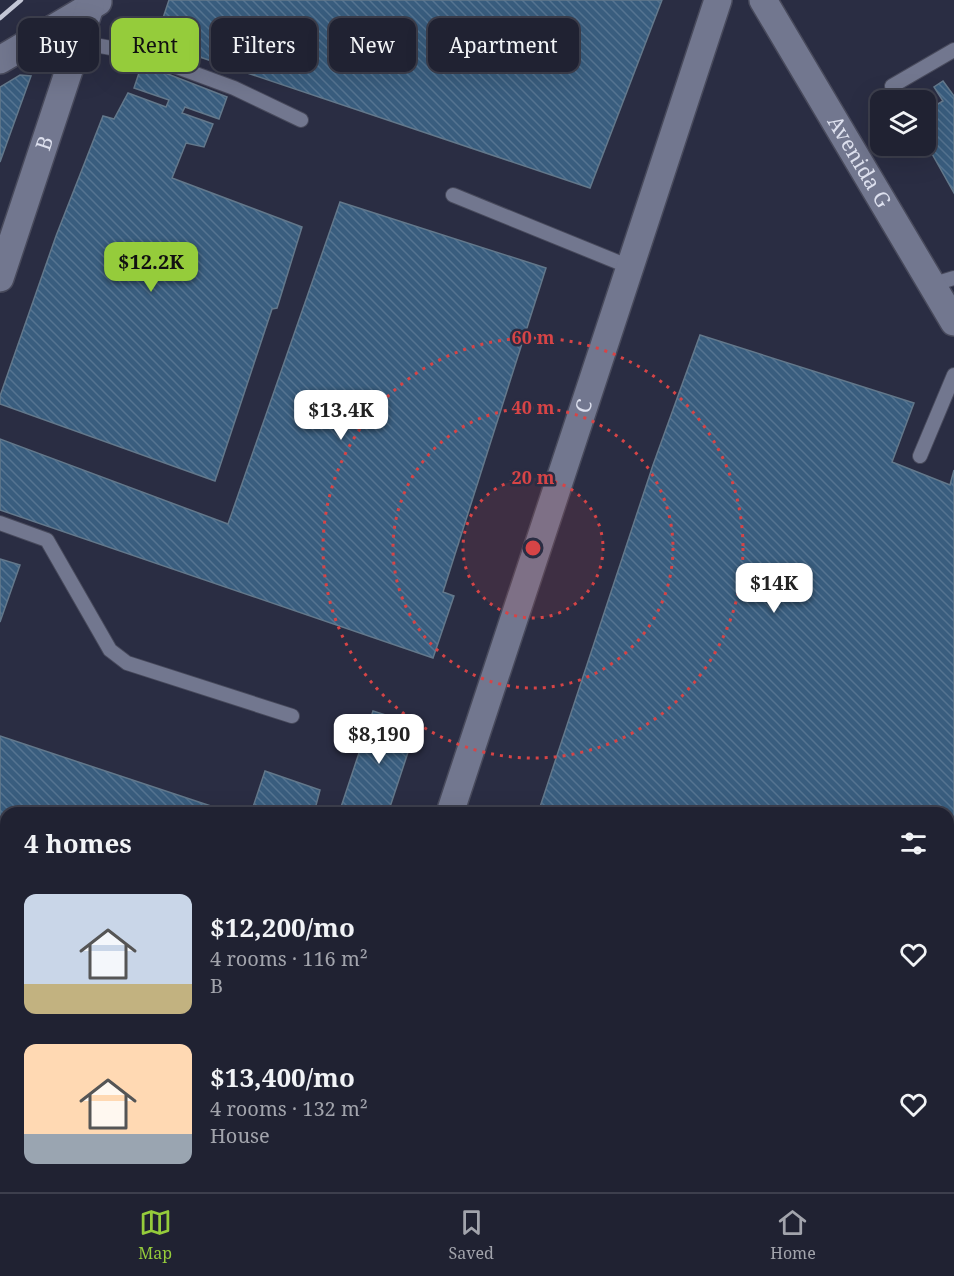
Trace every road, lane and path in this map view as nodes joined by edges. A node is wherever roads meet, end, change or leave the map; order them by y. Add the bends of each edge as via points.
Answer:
1 (718, 0) edge
2 (763, 0) edge
3 (96, 3) edge
4 (89, 18) edge
5 (99, 46) edge
6 (954, 50) edge
7 (0, 60) edge
8 (68, 72) edge
9 (892, 86) dead end
10 (301, 120) dead end
11 (453, 195) dead end
12 (630, 267) junction
13 (0, 278) edge
14 (942, 282) edge
15 (954, 322) edge
16 (954, 375) edge
17 (920, 456) dead end
18 (0, 523) edge
19 (292, 716) dead end
20 (452, 807) edge

1 - 12 street, C
2 - 14 street, Avenida G
3 - 4 street, B
3 - 7 street
5 - 10 lane via 139,53 234,88
6 - 9 lane
8 - 13 street, B
11 - 12 lane
12 - 20 street, C
14 - 15 street, Avenida G
16 - 17 lane
18 - 19 lane via 47,540 118,658

